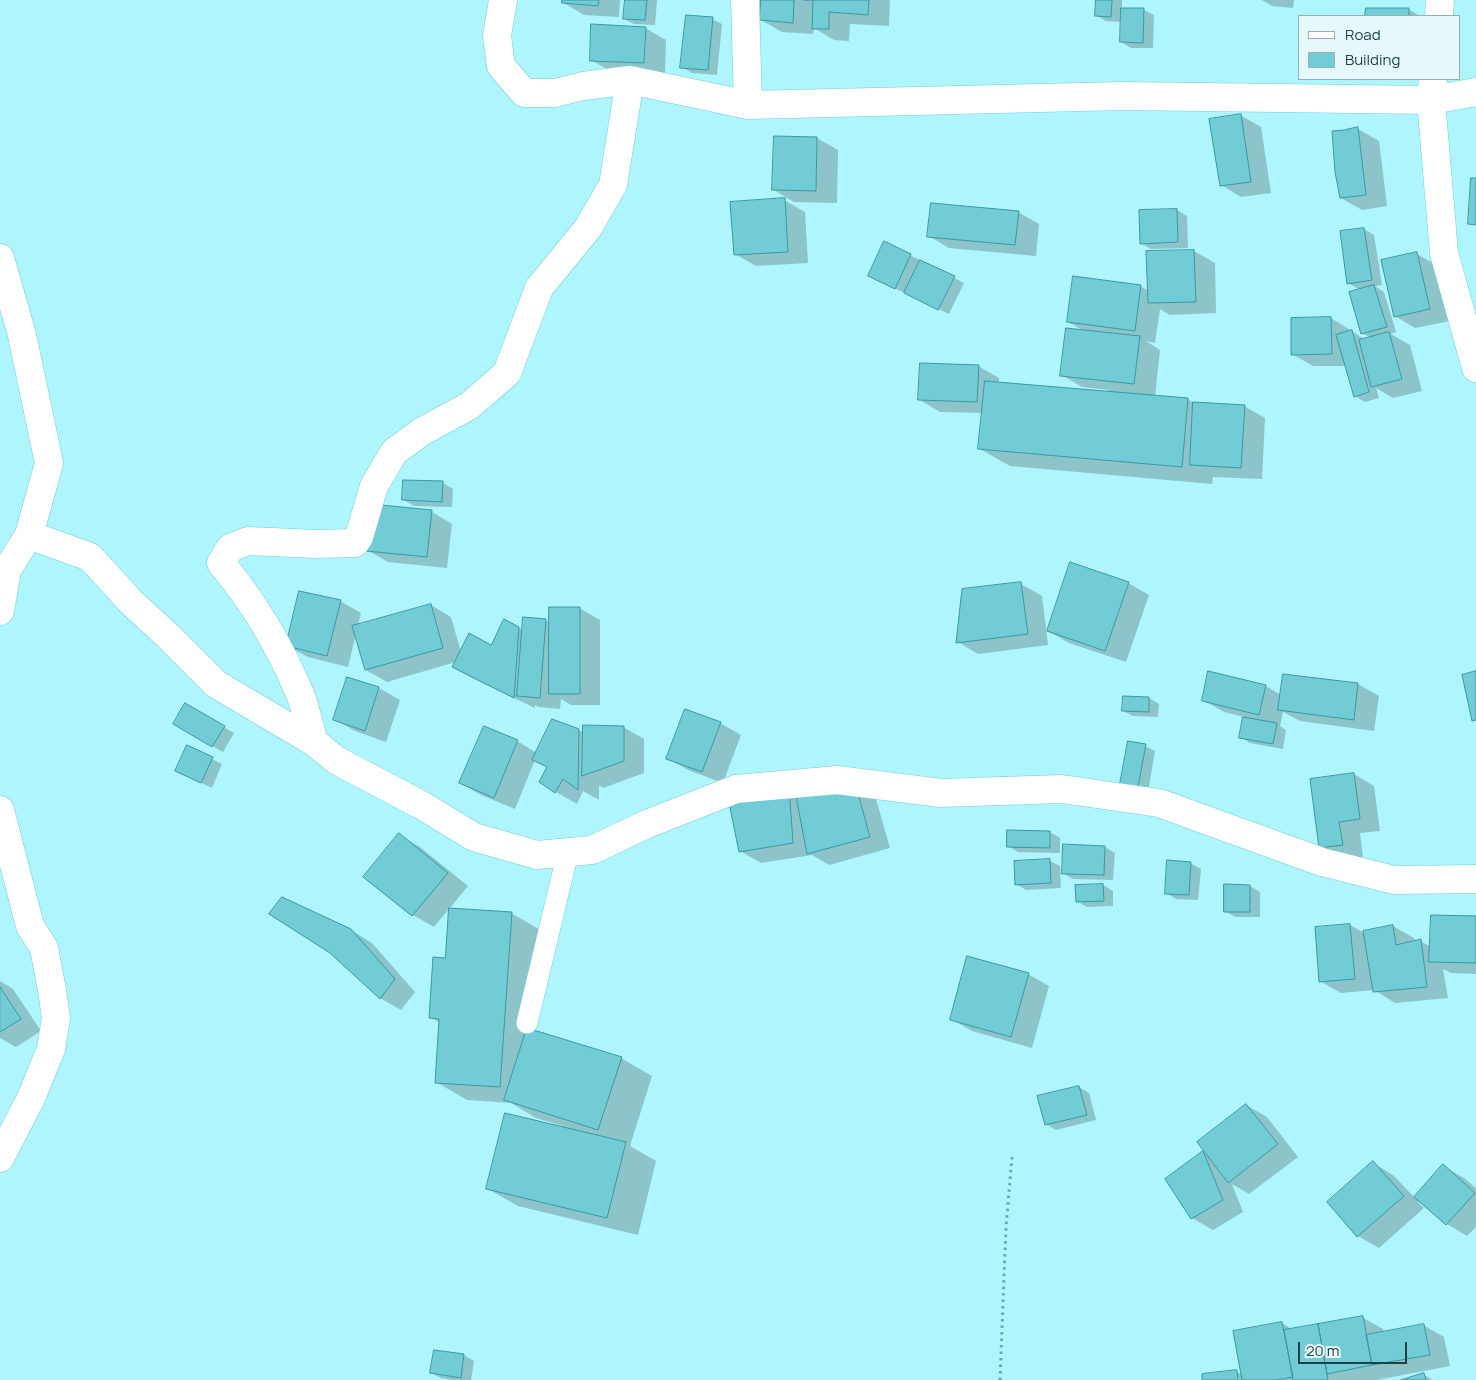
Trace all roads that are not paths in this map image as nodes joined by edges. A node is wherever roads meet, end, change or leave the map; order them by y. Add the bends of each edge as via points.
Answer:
1 (503, 0) edge
2 (745, 0) edge
3 (1440, 0) edge
4 (1439, 15) edge
5 (630, 80) junction
6 (1432, 89) edge
7 (1476, 92) edge
8 (748, 105) junction
9 (0, 258) edge
10 (1476, 368) edge
11 (29, 535) junction
12 (3, 566) edge
13 (0, 612) edge
14 (314, 742) junction
15 (0, 810) edge
16 (568, 852) junction
17 (1476, 879) edge
18 (0, 886) edge
19 (44, 948) junction
20 (527, 1023) dead end
21 (0, 1158) edge

1 - 5 street via 497,36 500,66 524,93 555,93
2 - 8 street
3 - 4 street
5 - 8 street
5 - 14 street via 613,186 588,228 539,288 507,373 469,406 421,432 394,452 374,486 360,536 355,543 248,541 230,548 221,563 239,583 269,632 300,695
6 - 7 street
6 - 8 street
6 - 10 street via 1444,253
9 - 11 street via 22,335 49,463
11 - 12 street
11 - 14 street via 90,557 131,602 216,684
12 - 13 street
14 - 16 street via 336,760 423,806 474,838 537,855
15 - 19 street via 30,926
16 - 17 street via 592,850 646,824 736,789 837,780 941,793 1062,789 1159,803 1322,862 1394,880
16 - 20 lane
18 - 19 street
19 - 21 street via 56,1018 50,1049 31,1098

